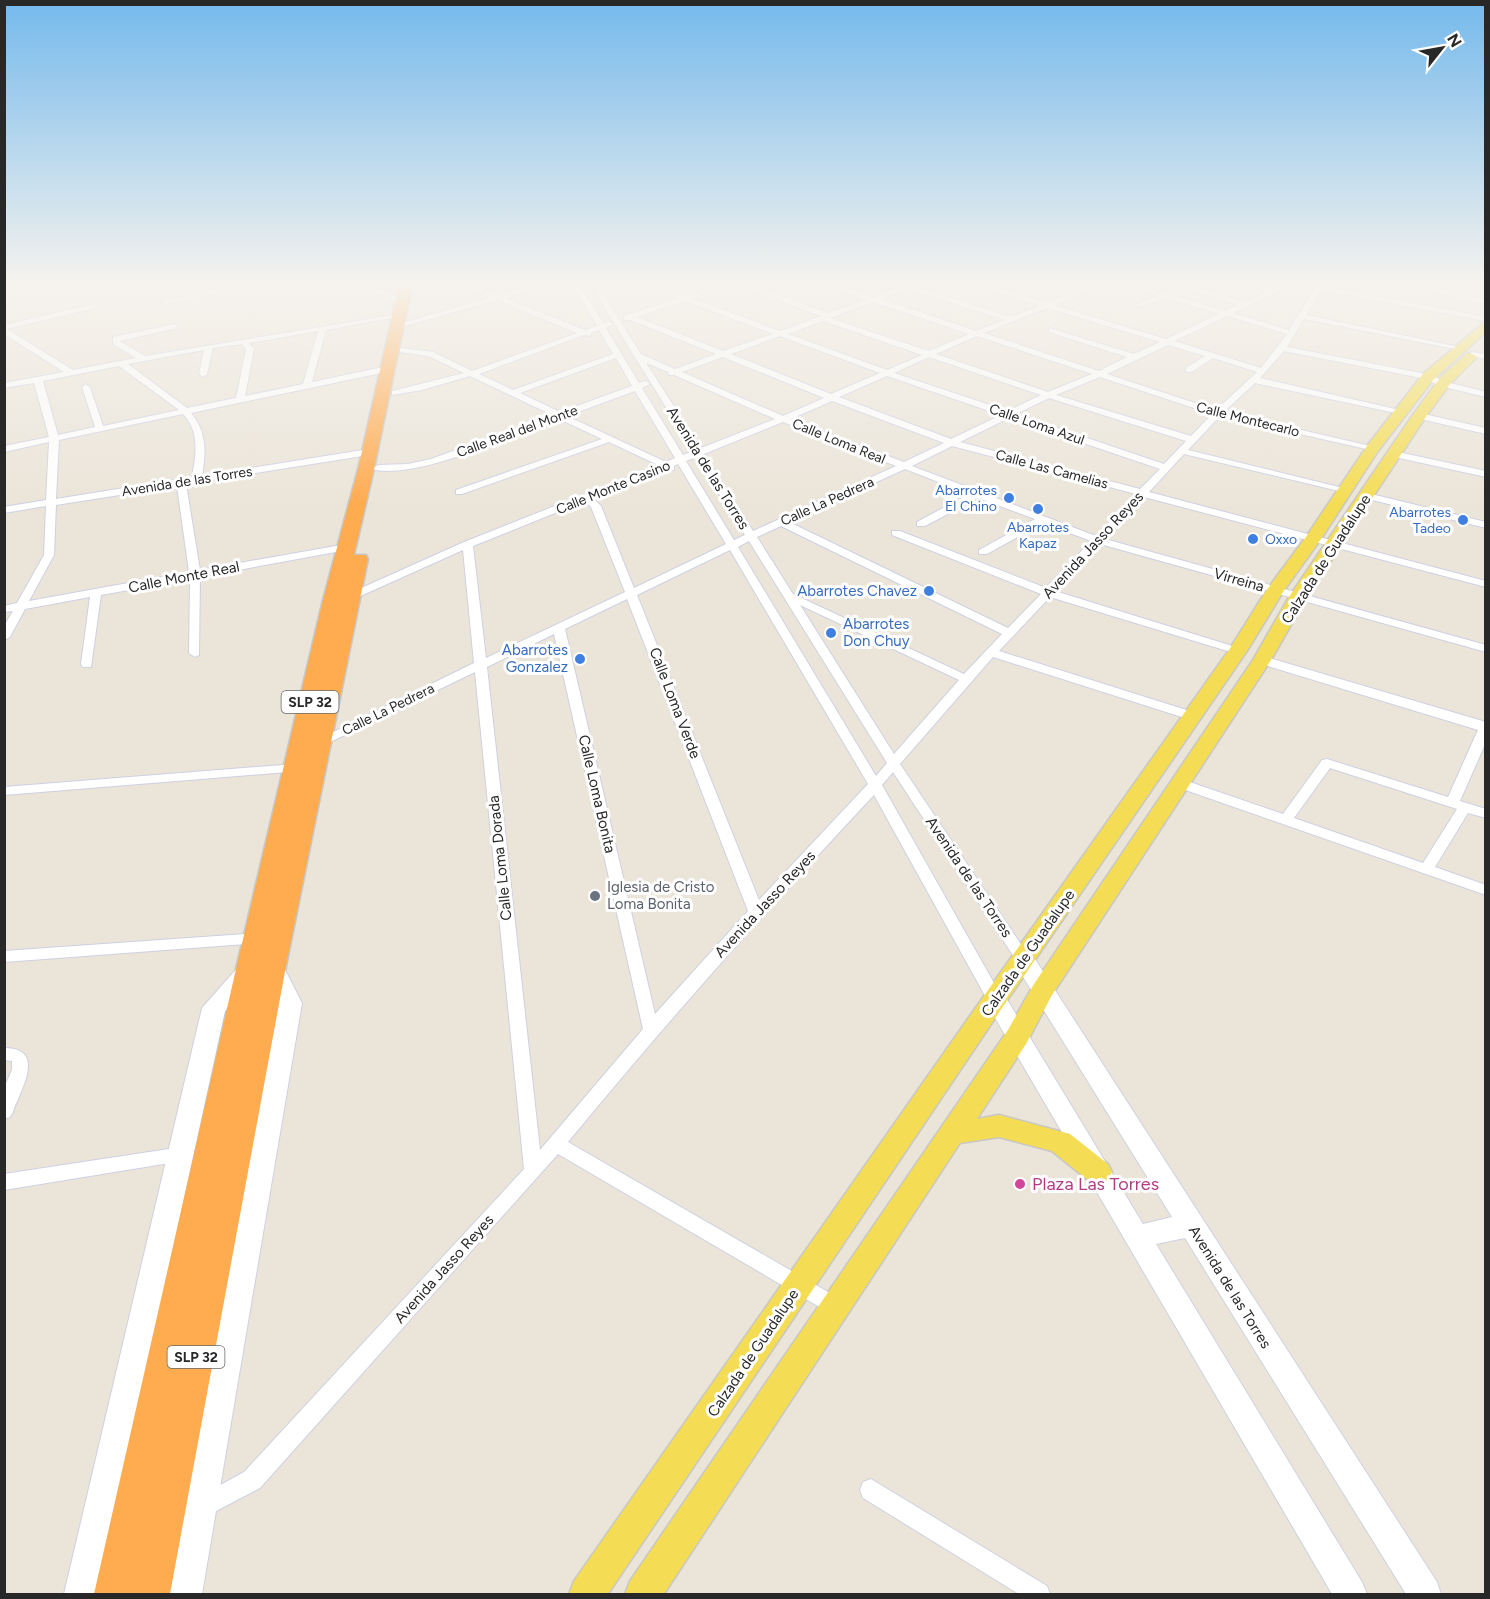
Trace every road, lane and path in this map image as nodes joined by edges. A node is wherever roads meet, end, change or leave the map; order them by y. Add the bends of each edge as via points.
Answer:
1 (46, 356) edge
2 (138, 356) edge
3 (162, 356) edge
4 (207, 356) edge
5 (249, 356) edge
6 (315, 356) edge
7 (391, 356) edge
8 (402, 356) edge
9 (433, 356) edge
10 (520, 356) edge
11 (602, 356) edge
12 (618, 356) edge
13 (638, 356) joint
14 (724, 356) edge
15 (728, 356) edge
16 (838, 356) edge
17 (925, 356) edge
18 (934, 356) edge
19 (1039, 356) edge
20 (1130, 356) edge
21 (1137, 356) edge
22 (1211, 356) joint
23 (1276, 356) edge
24 (1317, 356) edge
25 (1470, 356) edge
26 (1134, 357) junction
27 (144, 359) junction
28 (121, 363) junction
29 (388, 369) junction
30 (1188, 370) dead end
31 (1263, 371) junction
32 (676, 372) junction
33 (72, 373) junction
34 (470, 373) junction
35 (887, 373) junction
36 (203, 374) dead end
37 (1097, 375) junction
38 (38, 380) junction
39 (1255, 380) junction
40 (653, 381) junction
41 (1435, 381) junction
42 (307, 385) junction
43 (4, 386) edge
44 (86, 387) dead end
45 (638, 387) junction
46 (395, 393) junction
47 (513, 393) junction
48 (1048, 395) junction
49 (1485, 395) edge
50 (833, 398) junction
51 (240, 400) junction
52 (185, 412) junction
53 (1218, 413) junction
54 (1410, 413) junction
55 (1009, 414) junction
56 (560, 416) junction
57 (783, 418) junction
58 (100, 429) junction
59 (1485, 431) edge
60 (54, 439) junction
61 (610, 439) junction
62 (1193, 440) junction
63 (953, 442) junction
64 (4, 449) edge
65 (1383, 451) junction
66 (1182, 452) junction
67 (698, 453) junction
68 (681, 459) junction
69 (374, 460) junction
70 (666, 465) junction
71 (904, 466) junction
72 (1166, 468) junction
73 (1485, 474) edge
74 (692, 477) junction
75 (196, 479) junction
76 (181, 483) junction
77 (459, 492) dead end
78 (1142, 492) junction
79 (1356, 493) junction
80 (977, 494) junction
81 (587, 498) junction
82 (50, 502) junction
83 (4, 510) edge
84 (1043, 519) junction
85 (781, 522) junction
86 (921, 524) dead end
87 (1485, 525) edge
88 (896, 533) dead end
89 (751, 536) junction
90 (1097, 540) junction
91 (1324, 542) junction
92 (468, 544) junction
93 (733, 545) junction
94 (347, 547) junction
95 (983, 552) dead end
96 (195, 574) junction
97 (1485, 584) edge
98 (632, 593) junction
99 (1049, 593) junction
100 (96, 594) junction
101 (1286, 594) junction
102 (788, 595) junction
103 (352, 596) junction
104 (21, 606) junction
105 (4, 609) edge
106 (559, 628) junction
107 (1009, 633) junction
108 (4, 637) edge
109 (1485, 649) edge
110 (1238, 651) junction
111 (195, 653) dead end
112 (993, 653) junction
113 (1262, 660) junction
114 (87, 664) dead end
115 (479, 665) junction
116 (966, 679) junction
117 (1192, 716) junction
118 (1485, 727) edge
119 (319, 742) junction
120 (894, 764) junction
121 (296, 768) junction
122 (1179, 783) junction
123 (875, 785) junction
124 (4, 791) edge
125 (1459, 805) junction
126 (1485, 814) edge
127 (1286, 820) junction
128 (1426, 870) junction
129 (1077, 885) junction
130 (1485, 890) edge
131 (1104, 896) junction
132 (756, 912) junction
133 (258, 938) junction
134 (4, 957) edge
135 (1023, 959) junction
136 (261, 967) junction
137 (1043, 990) junction
138 (995, 999) junction
139 (651, 1030) junction
140 (1017, 1037) junction
141 (4, 1054) edge
142 (4, 1112) edge
143 (231, 1121) junction
144 (950, 1134) junction
145 (556, 1144) junction
146 (182, 1154) junction
147 (533, 1171) junction
148 (1098, 1172) junction
149 (4, 1182) edge
150 (1191, 1225) junction
151 (1137, 1238) junction
152 (799, 1285) junction
153 (835, 1306) junction
154 (871, 1490) dead end
155 (201, 1508) junction
156 (80, 1594) edge
157 (114, 1594) edge
158 (150, 1594) edge
159 (185, 1594) edge
160 (587, 1594) edge
161 (643, 1594) edge
162 (1039, 1594) edge
163 (1350, 1594) edge
164 (1425, 1594) edge

1 - 33 street
2 - 27 street
3 - 27 street
4 - 36 street
5 - 51 street
6 - 42 street
7 - 29 highway, SLP 32
8 - 46 highway, SLP 32
9 - 34 street
10 - 34 street
11 - 47 street
12 - 45 street, Avenida de las Torres
13 - 32 street, Calle Loma Real
13 - 40 street, Avenida de las Torres
14 - 32 street, Calle Real del Monte
15 - 50 street, Calle Las Camelias
16 - 35 street, Calle Loma Azul
17 - 35 street, Calle Monte Casino
18 - 48 street
19 - 37 street, Calle Montecarlo
20 - 26 street
21 - 26 street, Calle La Pedrera
22 - 30 street
22 - 31 street
23 - 31 street, Avenida Jasso Reyes
24 - 41 street
25 - 41 main road, Calzada de Guadalupe
26 - 37 street, Calle La Pedrera
27 - 28 street
28 - 33 street
28 - 52 street
29 - 42 street
29 - 69 highway, SLP 32
31 - 39 street, Avenida Jasso Reyes
32 - 40 street, Calle Real del Monte
32 - 57 street, Calle Loma Real
33 - 38 street
34 - 46 street
34 - 47 street
35 - 50 street, Calle Monte Casino
35 - 55 street, Calle Loma Azul
37 - 48 street, Calle La Pedrera
37 - 53 street, Calle Montecarlo
38 - 43 street
38 - 60 street
39 - 53 street, Avenida Jasso Reyes
39 - 54 street
40 - 45 street, Calle Real del Monte
40 - 67 street, Avenida de las Torres
41 - 49 street
41 - 54 main road, Calzada de Guadalupe
42 - 51 street
44 - 58 street
45 - 56 street, Calle Real del Monte
45 - 68 street, Avenida de las Torres
46 - 69 highway, SLP 32
47 - 56 street
48 - 55 street, Calle La Pedrera
48 - 62 street
50 - 57 street, Calle Monte Casino
50 - 63 street, Calle Las Camelias
51 - 52 street
52 - 58 street
52 - 75 street via 195,424 200,442
53 - 62 street, Avenida Jasso Reyes
53 - 65 street, Calle Montecarlo
54 - 59 street
54 - 65 main road, Calzada de Guadalupe
55 - 63 street, Calle La Pedrera
55 - 72 street, Calle Loma Azul
56 - 61 street
56 - 69 street, Calle Real del Monte via 434,461 408,467
57 - 67 street, Calle Monte Casino
57 - 71 street, Calle Loma Real
58 - 60 street
60 - 64 street
60 - 82 street
61 - 70 street
61 - 77 street
62 - 66 street, Avenida Jasso Reyes
63 - 71 street, Calle La Pedrera
63 - 78 street, Calle Las Camelias
65 - 73 street, Calle Montecarlo
65 - 79 main road, Calzada de Guadalupe
66 - 72 street, Avenida Jasso Reyes
66 - 79 street
67 - 68 street, Calle Monte Casino
67 - 89 street, Avenida de las Torres
68 - 70 street, Calle Monte Casino
68 - 74 street, Avenida de las Torres
69 - 75 street, Avenida de las Torres
69 - 94 highway, SLP 32
69 - 103 highway, SLP 32
70 - 74 street
70 - 81 street, Calle Monte Casino
71 - 80 street, Calle Loma Real
71 - 85 street, Calle La Pedrera
72 - 78 street, Avenida Jasso Reyes
74 - 93 street, Avenida de las Torres
75 - 76 street, Avenida de las Torres
76 - 82 street, Avenida de las Torres
76 - 96 street
78 - 90 street, Avenida Jasso Reyes
78 - 91 street, Calle Las Camelias
79 - 87 street
79 - 91 main road, Calzada de Guadalupe
80 - 84 street, Calle Loma Real
80 - 86 street
81 - 92 street, Calle Monte Casino
81 - 98 street, Calle Loma Verde via 596,506
82 - 83 street, Avenida de las Torres
82 - 104 street via 50,555
84 - 90 street, Calle Loma Real
84 - 95 street
85 - 89 street, Calle La Pedrera
85 - 107 street
88 - 99 street
89 - 93 street, Calle La Pedrera
89 - 102 street, Avenida de las Torres
90 - 99 street, Avenida Jasso Reyes
90 - 101 street, Virreina
91 - 97 street, Calle Las Camelias
91 - 101 main road, Calzada de Guadalupe
92 - 103 street, Calle Monte Casino
92 - 115 street, Calle Loma Dorada
93 - 98 street, Calle La Pedrera
93 - 123 street, Avenida de las Torres
94 - 96 street, Calle Monte Real
94 - 121 highway, SLP 32
96 - 100 street, Calle Monte Real
96 - 111 street
98 - 106 street, Calle La Pedrera
98 - 132 street, Calle Loma Verde
99 - 107 street, Avenida Jasso Reyes
99 - 110 street
100 - 104 street, Calle Monte Real
100 - 114 street
101 - 109 street, Virreina
101 - 110 main road, Calzada de Guadalupe
101 - 113 main road, Calzada de Guadalupe
102 - 116 street
102 - 120 street, Avenida de las Torres
103 - 119 highway, SLP 32
104 - 105 street, Calle Monte Real
104 - 108 street
106 - 115 street, Calle La Pedrera
106 - 139 street, Calle Loma Bonita
107 - 112 street, Avenida Jasso Reyes
110 - 117 main road, Calzada de Guadalupe
112 - 116 street, Avenida Jasso Reyes
112 - 117 street
113 - 118 street
113 - 122 main road, Calzada de Guadalupe
115 - 119 street, Calle La Pedrera
115 - 147 street, Calle Loma Dorada
116 - 120 street, Avenida Jasso Reyes
117 - 129 main road, Calzada de Guadalupe
118 - 125 street
119 - 136 highway, SLP 32
120 - 123 street, Avenida Jasso Reyes
120 - 135 street, Avenida de las Torres
121 - 124 street
121 - 133 highway, SLP 32
122 - 127 street
122 - 131 main road, Calzada de Guadalupe
123 - 132 street, Avenida Jasso Reyes
123 - 138 street, Avenida de las Torres
125 - 126 street
125 - 127 street via 1327,763
125 - 128 street
127 - 128 street
128 - 130 street
129 - 131 main road
129 - 135 main road, Calzada de Guadalupe
131 - 137 main road, Calzada de Guadalupe
132 - 139 street, Avenida Jasso Reyes
133 - 134 street
133 - 136 highway, SLP 32
135 - 137 main road, Avenida de las Torres
135 - 138 main road, Calzada de Guadalupe
136 - 143 highway, SLP 32
136 - 146 main road via 214,1008
136 - 155 main road via 290,1003
137 - 140 main road, Calzada de Guadalupe
137 - 150 main road, Avenida de las Torres
138 - 140 main road, Avenida de las Torres
138 - 152 main road, Calzada de Guadalupe
139 - 145 street, Avenida Jasso Reyes
140 - 144 main road, Calzada de Guadalupe
140 - 148 main road, Avenida de las Torres
141 - 142 street via 20,1058 20,1070
143 - 157 highway, SLP 32
143 - 158 highway, SLP 32
144 - 148 main road via 999,1126 1060,1142
144 - 153 main road, Calzada de Guadalupe
145 - 147 street, Avenida Jasso Reyes
145 - 152 street
146 - 149 street
146 - 156 main road
147 - 155 street, Avenida Jasso Reyes via 252,1480
148 - 151 main road, Avenida de las Torres
150 - 151 main road
150 - 164 main road, Avenida de las Torres
151 - 163 main road, Avenida de las Torres
152 - 153 street
152 - 160 main road, Calzada de Guadalupe
153 - 161 main road, Calzada de Guadalupe
154 - 162 street
155 - 159 main road

